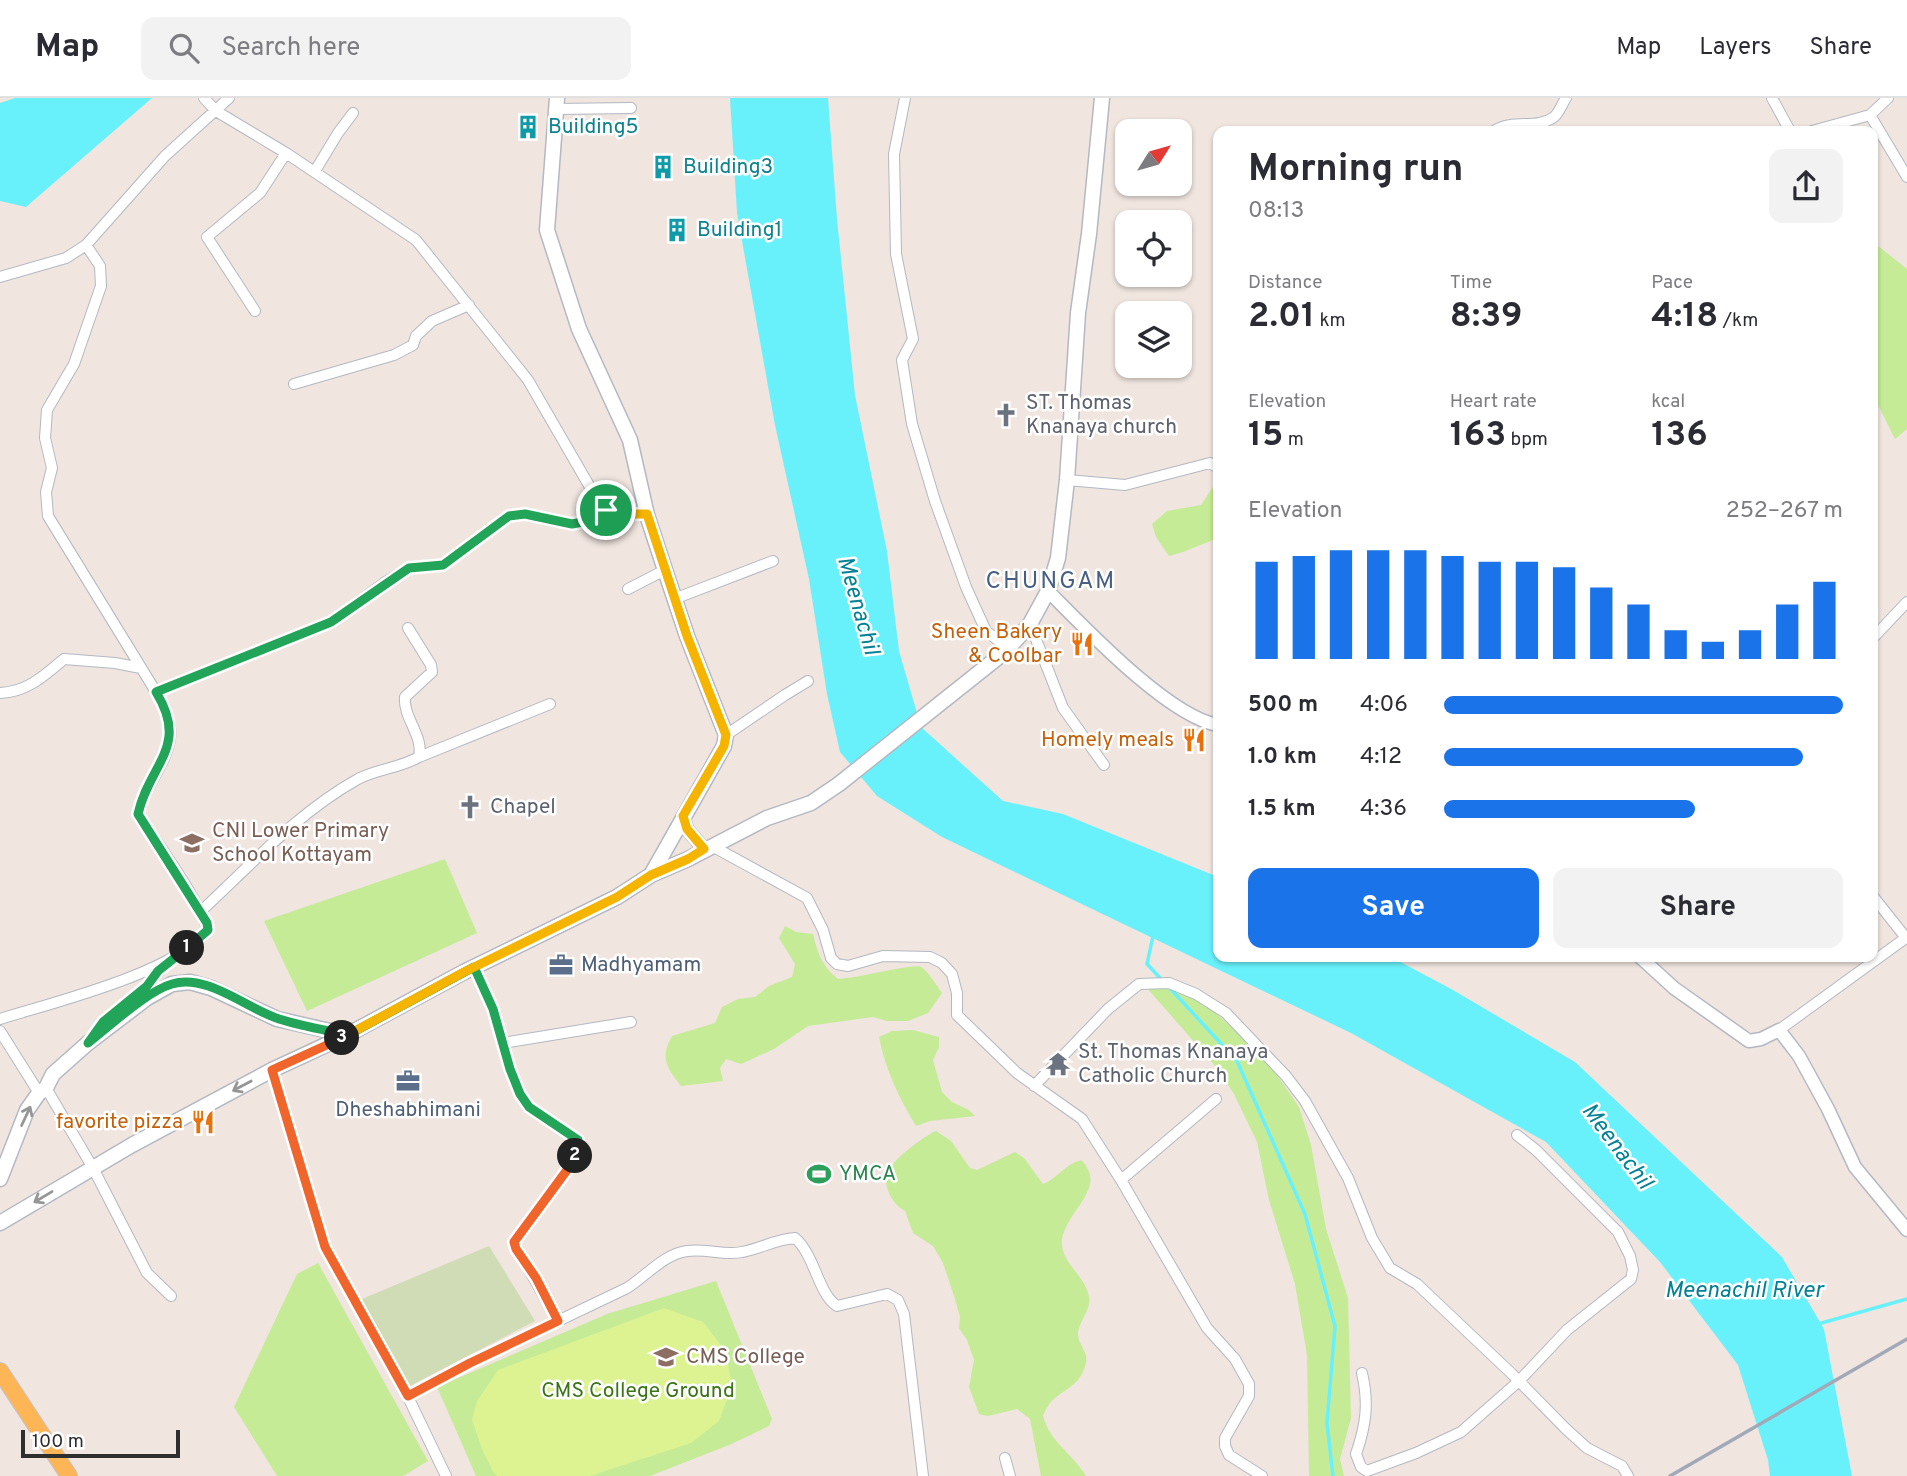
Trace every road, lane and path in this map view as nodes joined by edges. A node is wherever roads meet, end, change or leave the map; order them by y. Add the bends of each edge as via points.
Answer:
1 (204, 98) edge
2 (229, 98) edge
3 (905, 98) edge
4 (1102, 98) edge
5 (1566, 98) edge
6 (1772, 98) edge
7 (1888, 98) edge
8 (556, 103) edge
9 (631, 108) dead end
10 (216, 111) junction
11 (353, 113) dead end
12 (1870, 115) junction
13 (1502, 126) edge
14 (1787, 126) edge
15 (1830, 126) edge
16 (1877, 126) edge
17 (1878, 128) edge
18 (286, 153) junction
19 (315, 171) junction
20 (1907, 177) edge
21 (86, 246) junction
22 (0, 276) edge
23 (469, 305) junction
24 (255, 311) dead end
25 (294, 384) dead end
26 (1213, 465) edge
27 (1067, 480) junction
28 (606, 510) junction
29 (647, 514) junction
30 (773, 561) dead end
31 (665, 570) junction
32 (628, 589) dead end
33 (1048, 591) junction
34 (674, 599) junction
35 (1907, 602) edge
36 (1030, 624) junction
37 (408, 628) dead end
38 (1878, 633) edge
39 (1007, 649) junction
40 (141, 668) junction
41 (808, 681) dead end
42 (156, 692) junction
43 (0, 693) edge
44 (550, 705) dead end
45 (1213, 723) edge
46 (726, 735) junction
47 (419, 757) junction
48 (1104, 765) dead end
49 (683, 816) junction
50 (708, 848) junction
51 (651, 875) junction
52 (1878, 902) edge
53 (201, 912) junction
54 (1906, 937) edge
55 (172, 958) junction
56 (1878, 958) edge
57 (1645, 962) edge
58 (1872, 962) edge
59 (474, 967) junction
60 (0, 1019) edge
61 (631, 1022) dead end
62 (1779, 1030) junction
63 (0, 1031) edge
64 (348, 1035) junction
65 (88, 1043) junction
66 (503, 1043) junction
67 (272, 1070) junction
68 (1034, 1086) junction
69 (43, 1091) junction
70 (1216, 1099) dead end
71 (1517, 1135) dead end
72 (93, 1167) junction
73 (0, 1179) edge
74 (1121, 1180) junction
75 (0, 1223) edge
76 (1907, 1230) edge
77 (171, 1296) dead end
78 (558, 1321) junction
79 (1362, 1373) dead end
80 (2, 1381) edge
81 (1519, 1381) junction
82 (408, 1396) junction
83 (1005, 1458) dead end
84 (63, 1474) edge
85 (446, 1476) edge
86 (923, 1476) edge
87 (1010, 1476) edge
88 (1262, 1476) edge
89 (1628, 1476) edge

1 - 10 street
2 - 10 street
3 - 39 street via 894,154 896,254 913,339 902,360 912,424 966,587 986,631
4 - 27 main road via 1078,313
5 - 13 street via 1556,116
6 - 14 street
7 - 12 street
8 - 9 street
8 - 29 main road via 547,230 579,330 630,440
10 - 18 street
10 - 21 street via 165,156
11 - 19 street
12 - 15 street
12 - 16 street
17 - 20 street
18 - 19 street
18 - 24 street via 260,193 207,237
19 - 23 street via 416,240
21 - 22 street via 66,258
21 - 40 street via 100,266 101,286 74,364 47,410 45,438 52,468 46,492 48,516
23 - 25 street via 432,321 412,345 394,355
23 - 28 street via 528,380
26 - 27 street via 1125,485
27 - 33 main road via 1058,558
28 - 29 street
28 - 42 street via 572,524 525,514 509,516 443,565 409,568 331,622
29 - 31 main road
30 - 34 street
31 - 32 street
31 - 34 main road
33 - 36 main road
33 - 45 street via 1167,701
34 - 46 main road
35 - 38 street
36 - 39 main road
36 - 48 street via 1063,708
37 - 47 street via 432,672 405,697 421,748
39 - 50 main road via 811,803 766,818
40 - 42 street
40 - 43 street via 64,659 35,683
41 - 46 street
42 - 53 street via 171,729 167,749 138,814
44 - 47 street
46 - 49 main road
47 - 53 street via 360,778 312,808
49 - 50 street via 687,829
49 - 51 main road
50 - 51 main road
50 - 68 street via 807,898 837,964 848,966 883,956 930,957 942,963 952,974 957,1015
51 - 59 main road via 617,897
52 - 54 street
53 - 55 street via 208,930
54 - 56 street
55 - 60 street via 117,983
55 - 65 street via 147,986 103,1022
57 - 62 street via 1749,1041
58 - 62 street
59 - 64 main road
59 - 66 street
61 - 66 street
62 - 76 street via 1799,1056 1855,1167
63 - 69 street
64 - 65 main road via 277,1019 190,982 172,984 147,998
64 - 67 main road
65 - 69 main road via 53,1074
66 - 78 street via 529,1107 578,1140 570,1166 514,1242
67 -> 72 main road
67 - 82 street via 325,1247
68 - 74 street via 1082,1119
68 - 81 street via 1108,1009 1139,984 1169,983 1196,994 1226,1013 1305,1101 1390,1268 1417,1284
69 - 72 street
73 -> 69 main road via 27,1110
70 - 74 street
71 - 81 street via 1618,1232 1633,1270 1631,1279 1567,1330
72 -> 75 main road
72 - 77 street via 147,1273
74 - 88 street via 1207,1328 1235,1359 1249,1384 1249,1396 1224,1446 1229,1455
78 - 82 street
78 - 86 street via 628,1289 665,1259 687,1251 743,1252 795,1238 820,1278 828,1301 836,1306 887,1294 898,1300 910,1350
79 - 81 street via 1367,1396 1364,1433 1356,1454 1367,1471 1461,1432
80 - 84 main road
81 - 89 street via 1587,1448 1622,1466
82 - 85 street
83 - 87 street

